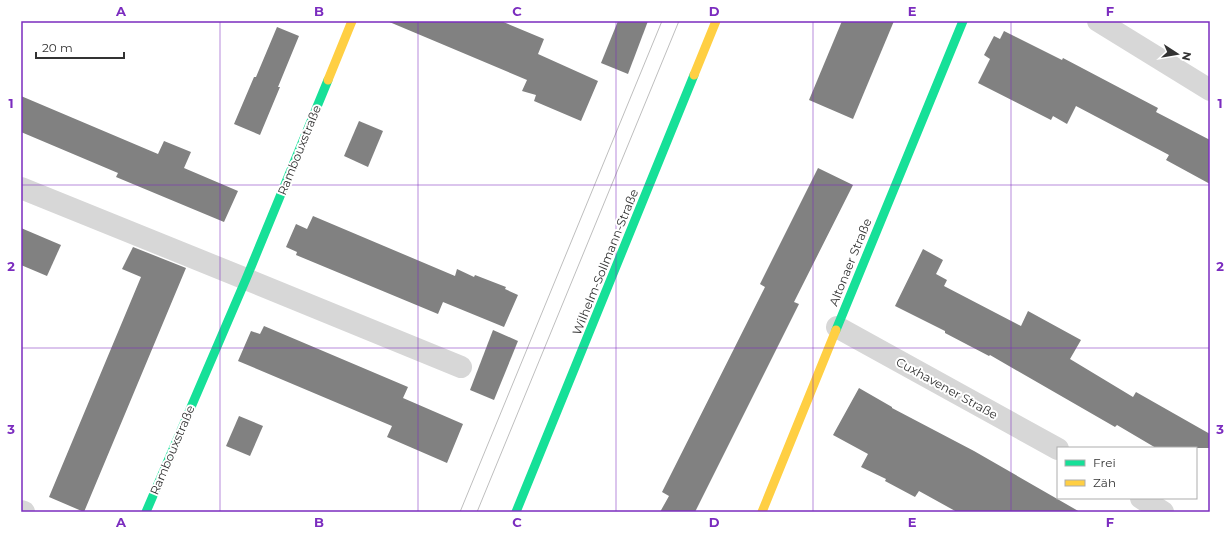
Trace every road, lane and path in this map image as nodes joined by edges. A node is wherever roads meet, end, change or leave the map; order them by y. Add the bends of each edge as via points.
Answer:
1 (352, 21) edge
2 (716, 21) edge
3 (963, 21) edge
4 (1098, 21) edge
5 (1210, 90) edge
6 (21, 188) edge
7 (246, 279) junction
8 (837, 327) junction
9 (461, 367) dead end
10 (1057, 448) edge
11 (1142, 499) edge
12 (21, 511) edge
13 (24, 512) edge
14 (146, 512) edge
15 (516, 512) edge
16 (762, 512) edge
17 (1162, 512) edge

1 - 7 street, Rambouxstraße
2 - 15 street, Wilhelm-Sollmann-Straße
3 - 8 street, Altonaer Straße
4 - 5 street
6 - 7 street
7 - 9 street
7 - 14 street, Rambouxstraße
8 - 10 street, Cuxhavener Straße
8 - 16 street, Altonaer Straße
11 - 17 street
12 - 13 street

